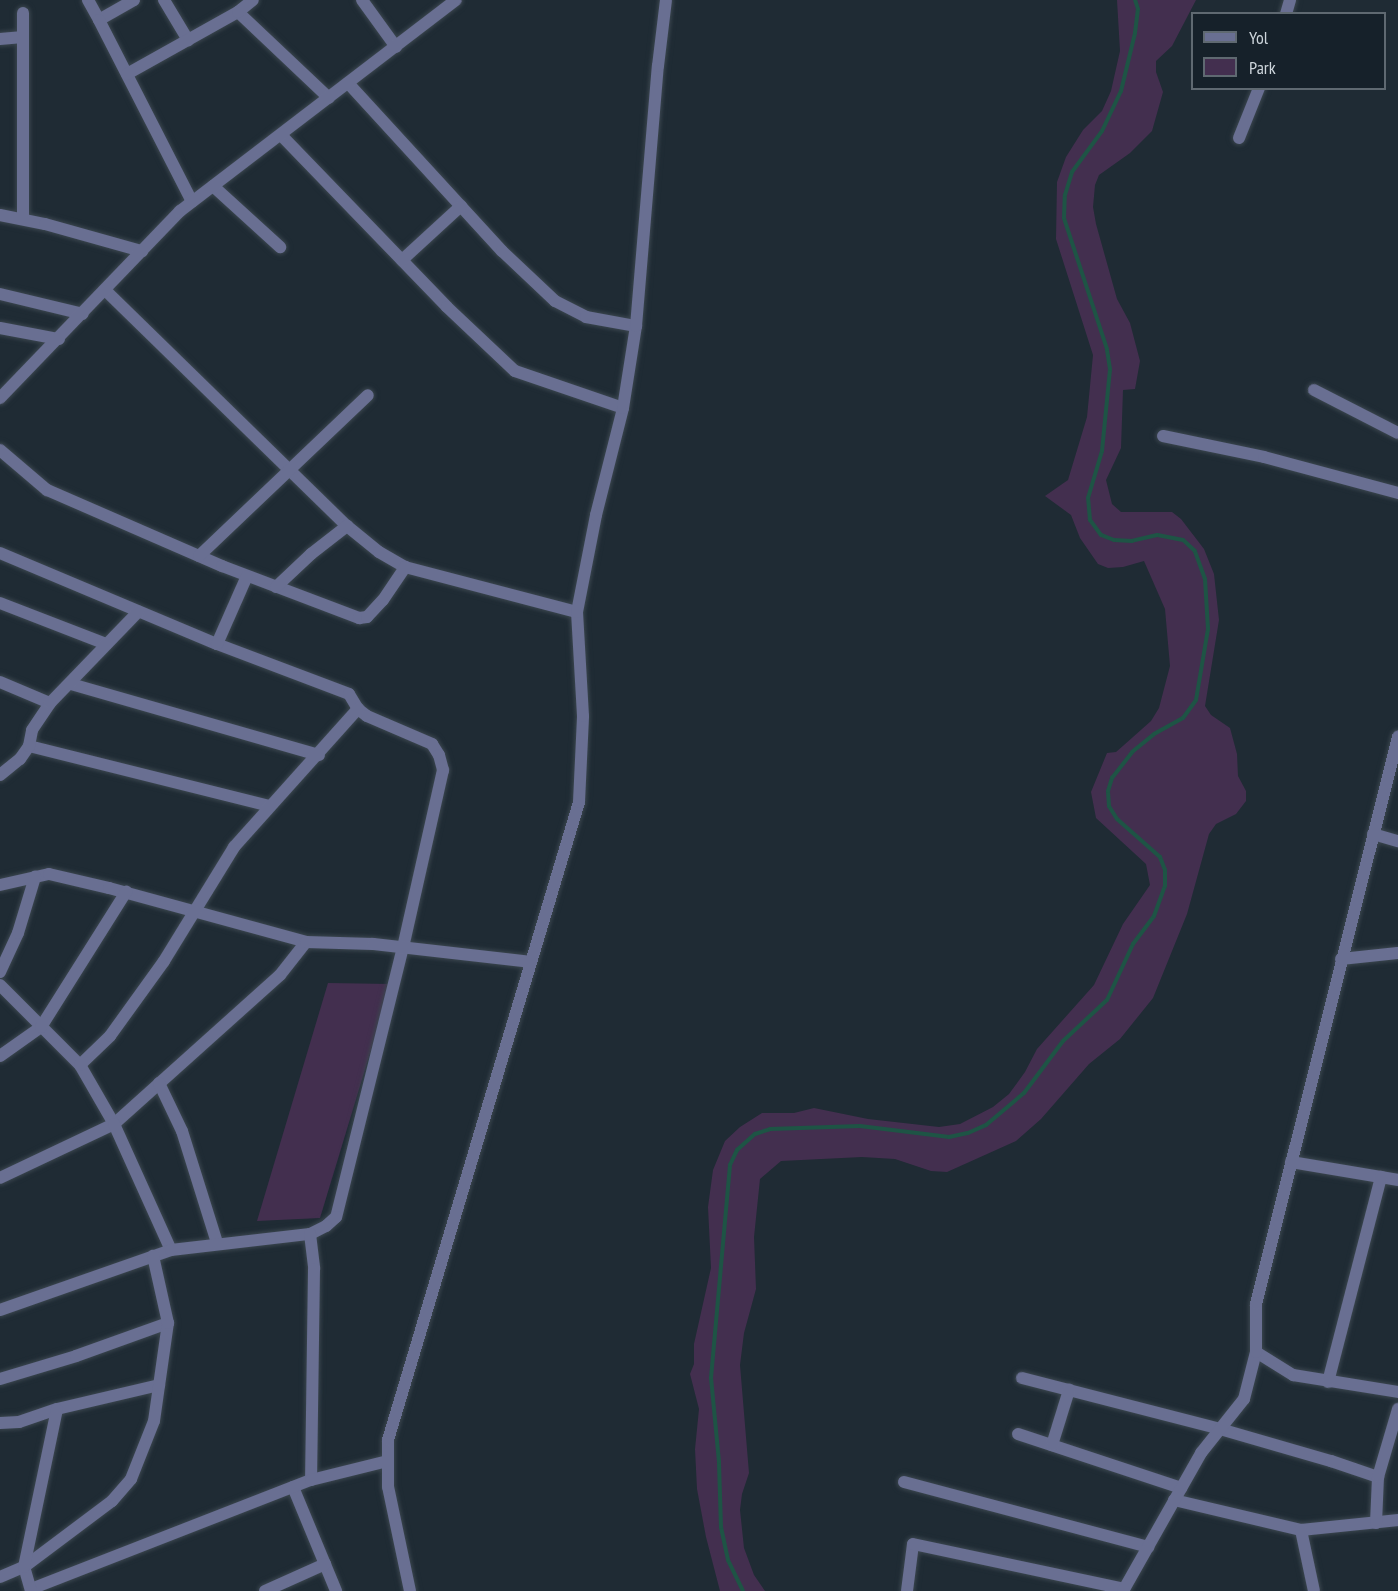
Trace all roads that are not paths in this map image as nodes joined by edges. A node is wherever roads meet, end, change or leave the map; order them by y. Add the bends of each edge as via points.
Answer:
1 (88, 0) edge
2 (134, 0) edge
3 (165, 0) edge
4 (253, 0) edge
5 (362, 0) edge
6 (456, 0) edge
7 (666, 0) edge
8 (238, 12) junction
9 (23, 13) dead end
10 (99, 20) junction
11 (23, 37) junction
12 (0, 39) edge
13 (188, 40) junction
14 (396, 47) junction
15 (127, 74) junction
16 (348, 83) junction
17 (1258, 90) edge
18 (329, 98) junction
19 (281, 135) junction
20 (1239, 138) dead end
21 (213, 186) junction
22 (192, 202) junction
23 (461, 206) junction
24 (0, 215) edge
25 (23, 219) junction
26 (280, 248) dead end
27 (142, 251) junction
28 (402, 260) junction
29 (105, 290) junction
30 (0, 294) edge
31 (83, 314) junction
32 (636, 326) junction
33 (0, 328) edge
34 (59, 339) junction
35 (1314, 390) dead end
36 (368, 395) dead end
37 (0, 398) edge
38 (623, 408) junction
39 (1398, 433) edge
40 (1163, 436) dead end
41 (0, 450) edge
42 (290, 469) junction
43 (1398, 493) edge
44 (347, 526) junction
45 (0, 553) edge
46 (199, 556) junction
47 (405, 567) junction
48 (247, 576) junction
49 (276, 587) junction
50 (0, 603) edge
51 (138, 612) junction
52 (577, 612) junction
53 (106, 644) junction
54 (217, 644) junction
55 (0, 682) edge
56 (71, 684) junction
57 (50, 704) junction
58 (358, 709) junction
59 (1398, 737) edge
60 (29, 746) junction
61 (319, 754) junction
62 (1, 771) edge
63 (270, 806) junction
64 (1373, 834) junction
65 (1398, 841) edge
66 (35, 878) junction
67 (0, 885) edge
68 (126, 892) junction
69 (194, 910) junction
70 (306, 942) junction
71 (403, 947) junction
72 (1398, 953) edge
73 (1341, 959) junction
74 (530, 962) junction
75 (0, 972) edge
76 (0, 985) edge
77 (41, 1027) junction
78 (0, 1056) edge
79 (80, 1065) junction
80 (159, 1083) junction
81 (114, 1124) junction
82 (1291, 1162) junction
83 (1381, 1177) junction
84 (0, 1178) edge
85 (1398, 1180) edge
86 (310, 1234) junction
87 (217, 1243) junction
88 (171, 1250) junction
89 (153, 1256) junction
90 (0, 1310) edge
91 (168, 1323) junction
92 (1256, 1352) junction
93 (1022, 1378) dead end
94 (0, 1379) edge
95 (1328, 1382) junction
96 (159, 1385) junction
97 (1069, 1390) junction
98 (1398, 1392) edge
99 (57, 1409) junction
100 (1398, 1409) edge
101 (0, 1423) edge
102 (1220, 1429) junction
103 (1018, 1434) dead end
104 (1052, 1445) junction
105 (388, 1461) junction
106 (1377, 1477) junction
107 (311, 1480) junction
108 (904, 1482) dead end
109 (293, 1487) junction
110 (1181, 1488) junction
111 (1174, 1500) junction
112 (1398, 1520) edge
113 (1376, 1523) junction
114 (1301, 1530) junction
115 (1149, 1547) junction
116 (325, 1564) junction
117 (24, 1567) junction
118 (0, 1577) edge
119 (31, 1590) edge
120 (1123, 1590) edge
121 (265, 1591) edge
122 (336, 1591) edge
123 (410, 1591) edge
124 (907, 1591) edge
125 (1314, 1591) edge

1 - 10 street
2 - 10 street
3 - 13 street
4 - 8 street
5 - 14 street
6 - 14 street
7 - 32 street
8 - 13 street
8 - 18 street
9 - 11 street
10 - 15 street
11 - 12 street
11 - 25 street
13 - 15 street
14 - 16 street
15 - 22 street
16 - 18 street
16 - 23 street
17 - 20 street
18 - 19 street
19 - 21 street
19 - 28 street
21 - 22 street
21 - 26 street
22 - 27 street
23 - 28 street
23 - 32 street via 555,300 586,317
24 - 25 street
25 - 27 street
27 - 29 street
28 - 38 street via 515,371
29 - 31 street
29 - 42 street
30 - 31 street
31 - 34 street
32 - 38 street
33 - 34 street
34 - 37 street
35 - 39 street
36 - 42 street
38 - 52 street
40 - 43 street via 1264,457
41 - 46 street via 47,490
42 - 44 street
42 - 46 street
44 - 47 street
44 - 49 street
45 - 51 street
46 - 48 street
47 - 49 street via 367,617 359,618
47 - 52 street
48 - 49 street
48 - 54 street
50 - 53 street
51 - 53 street
51 - 54 street
52 - 74 street via 582,716 579,802
53 - 56 street
54 - 58 street via 349,694
55 - 57 street
56 - 57 street
56 - 61 street
57 - 60 street via 32,730
58 - 61 street
58 - 71 street via 432,744 442,762
59 - 64 street
60 - 62 street via 21,759
60 - 63 street
61 - 63 street
63 - 69 street via 234,847
64 - 65 street
64 - 73 street
66 - 67 street
66 - 68 street via 49,874
66 - 75 street via 18,933
68 - 69 street
68 - 77 street
69 - 70 street
69 - 79 street via 164,961 110,1036
70 - 71 street
70 - 80 street via 280,975
71 - 74 street
71 - 86 street via 336,1217
72 - 73 street
73 - 82 street
74 - 105 street via 388,1440
76 - 77 street
77 - 78 street
77 - 79 street
79 - 81 street
80 - 81 street
80 - 87 street via 182,1131
81 - 84 street
81 - 88 street
82 - 83 street
82 - 92 street via 1256,1304
83 - 85 street
83 - 95 street
86 - 87 street
86 - 107 street via 314,1269
87 - 88 street
88 - 89 street
89 - 90 street
89 - 91 street
91 - 94 street
91 - 96 street
92 - 95 street via 1293,1375
92 - 102 street via 1244,1399
93 - 97 street
95 - 98 street
96 - 99 street
96 - 117 street via 153,1420 131,1479 112,1501
97 - 102 street
97 - 104 street
99 - 101 street via 19,1422
99 - 117 street
100 - 106 street
102 - 106 street
102 - 110 street
103 - 104 street
104 - 110 street
105 - 107 street
105 - 123 street via 388,1487
106 - 113 street
107 - 109 street
108 - 115 street
109 - 116 street
109 - 119 street
110 - 111 street
111 - 114 street
111 - 115 street
112 - 113 street
113 - 114 street
114 - 125 street
115 - 120 street
116 - 121 street
116 - 122 street
117 - 118 street
117 - 119 street
120 - 124 street via 913,1544

